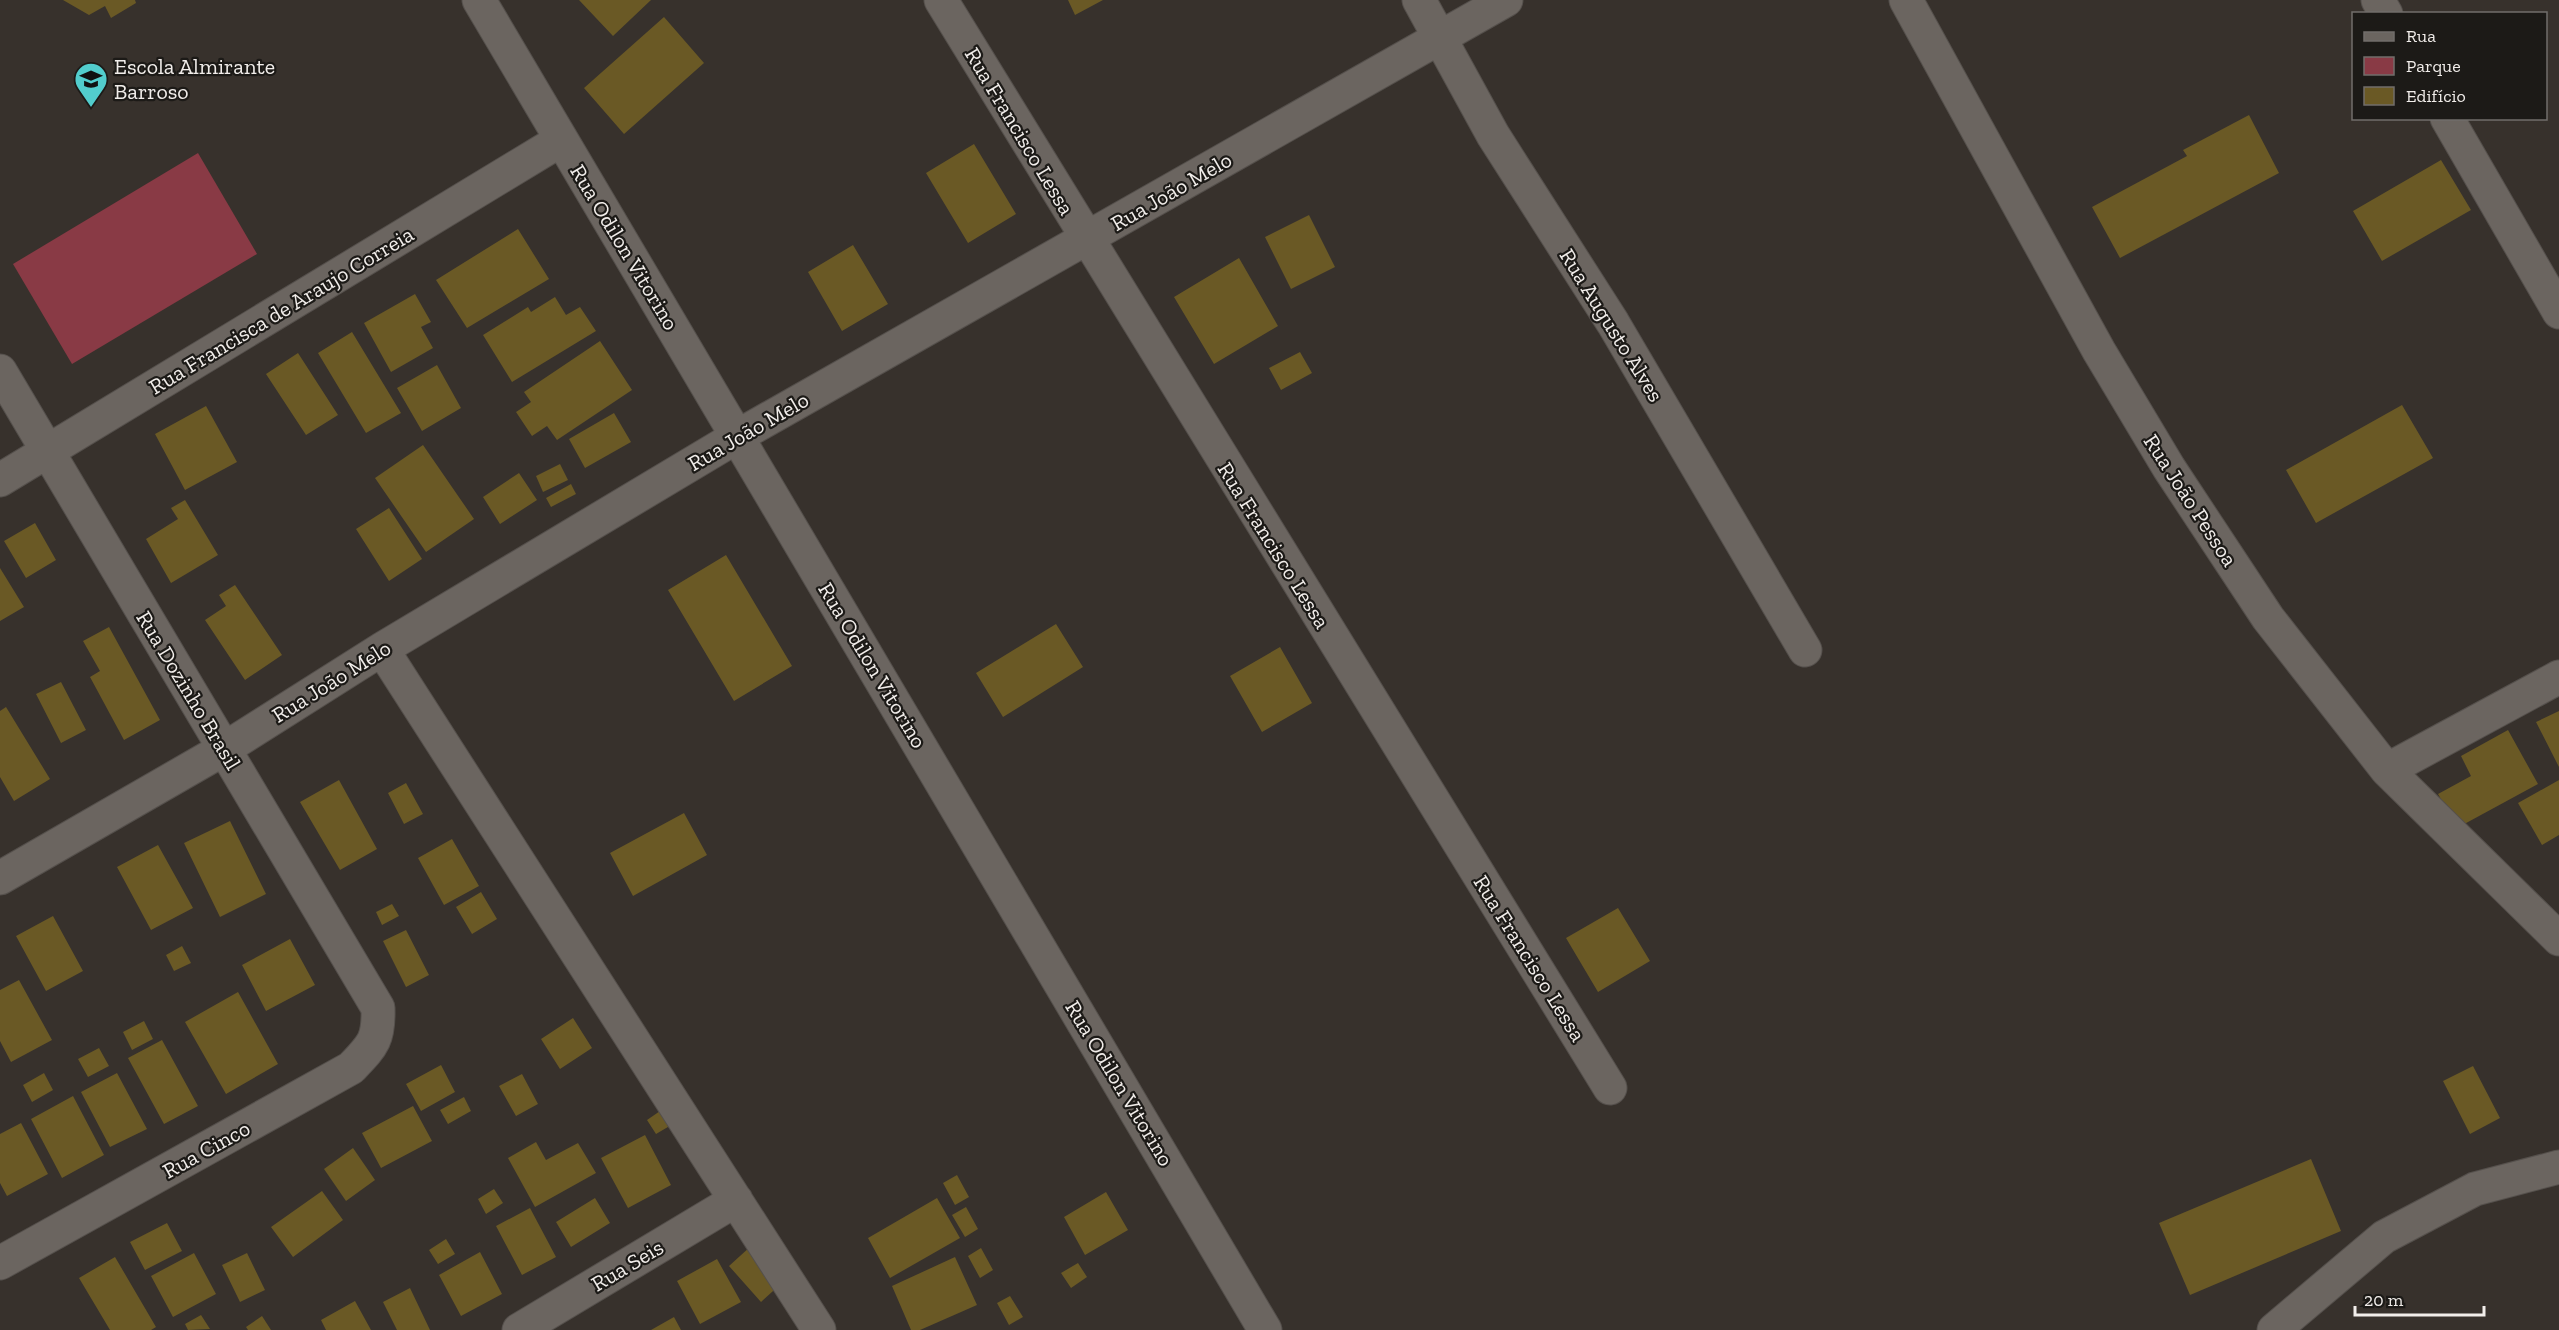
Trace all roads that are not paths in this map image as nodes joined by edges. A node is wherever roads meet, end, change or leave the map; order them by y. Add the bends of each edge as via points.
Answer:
1 (479, 0) edge
2 (941, 0) edge
3 (1419, 0) edge
4 (1506, 0) edge
5 (1906, 0) edge
6 (1441, 37) junction
7 (2448, 120) edge
8 (561, 140) junction
9 (1086, 239) junction
10 (2559, 312) edge
11 (0, 371) edge
12 (738, 436) junction
13 (48, 452) junction
14 (0, 480) edge
15 (382, 649) junction
16 (1805, 650) dead end
17 (2559, 677) edge
18 (224, 749) junction
19 (2386, 770) junction
20 (0, 878) edge
21 (2559, 939) edge
22 (378, 1008) joint
23 (1610, 1088) dead end
24 (2559, 1167) edge
25 (736, 1200) junction
26 (0, 1263) edge
27 (519, 1330) edge
28 (819, 1330) edge
29 (1266, 1330) edge
30 (2274, 1330) edge

1 - 8 street, Rua Odilon Vitorino
2 - 9 street, Rua Francisco Lessa
3 - 6 street, Rua Augusto Alves
4 - 6 street, Rua João Melo
5 - 19 street, Rua João Pessoa via 2099,351 2169,468 2268,618
6 - 9 street, Rua João Melo
6 - 16 street, Rua Augusto Alves via 1493,135 1613,323
7 - 10 street
8 - 12 street, Rua Odilon Vitorino
8 - 13 street, Rua Francisca de Araujo Correia
9 - 12 street, Rua João Melo
9 - 23 street, Rua Francisco Lessa
11 - 13 street, Rua Dozinho Brasil
12 - 15 street, Rua João Melo
12 - 29 street, Rua Odilon Vitorino
13 - 14 street, Rua Francisca de Araujo Correia
13 - 18 street, Rua Dozinho Brasil
15 - 18 street, Rua João Melo
15 - 25 street
17 - 19 street
18 - 20 street, Rua João Melo
18 - 22 street, Rua Dozinho Brasil
19 - 21 street, Rua João Pessoa
22 - 26 street, Rua Cinco via 379,1032 369,1050 351,1068
24 - 30 street via 2475,1189 2384,1237
25 - 27 street, Rua Seis
25 - 28 street

